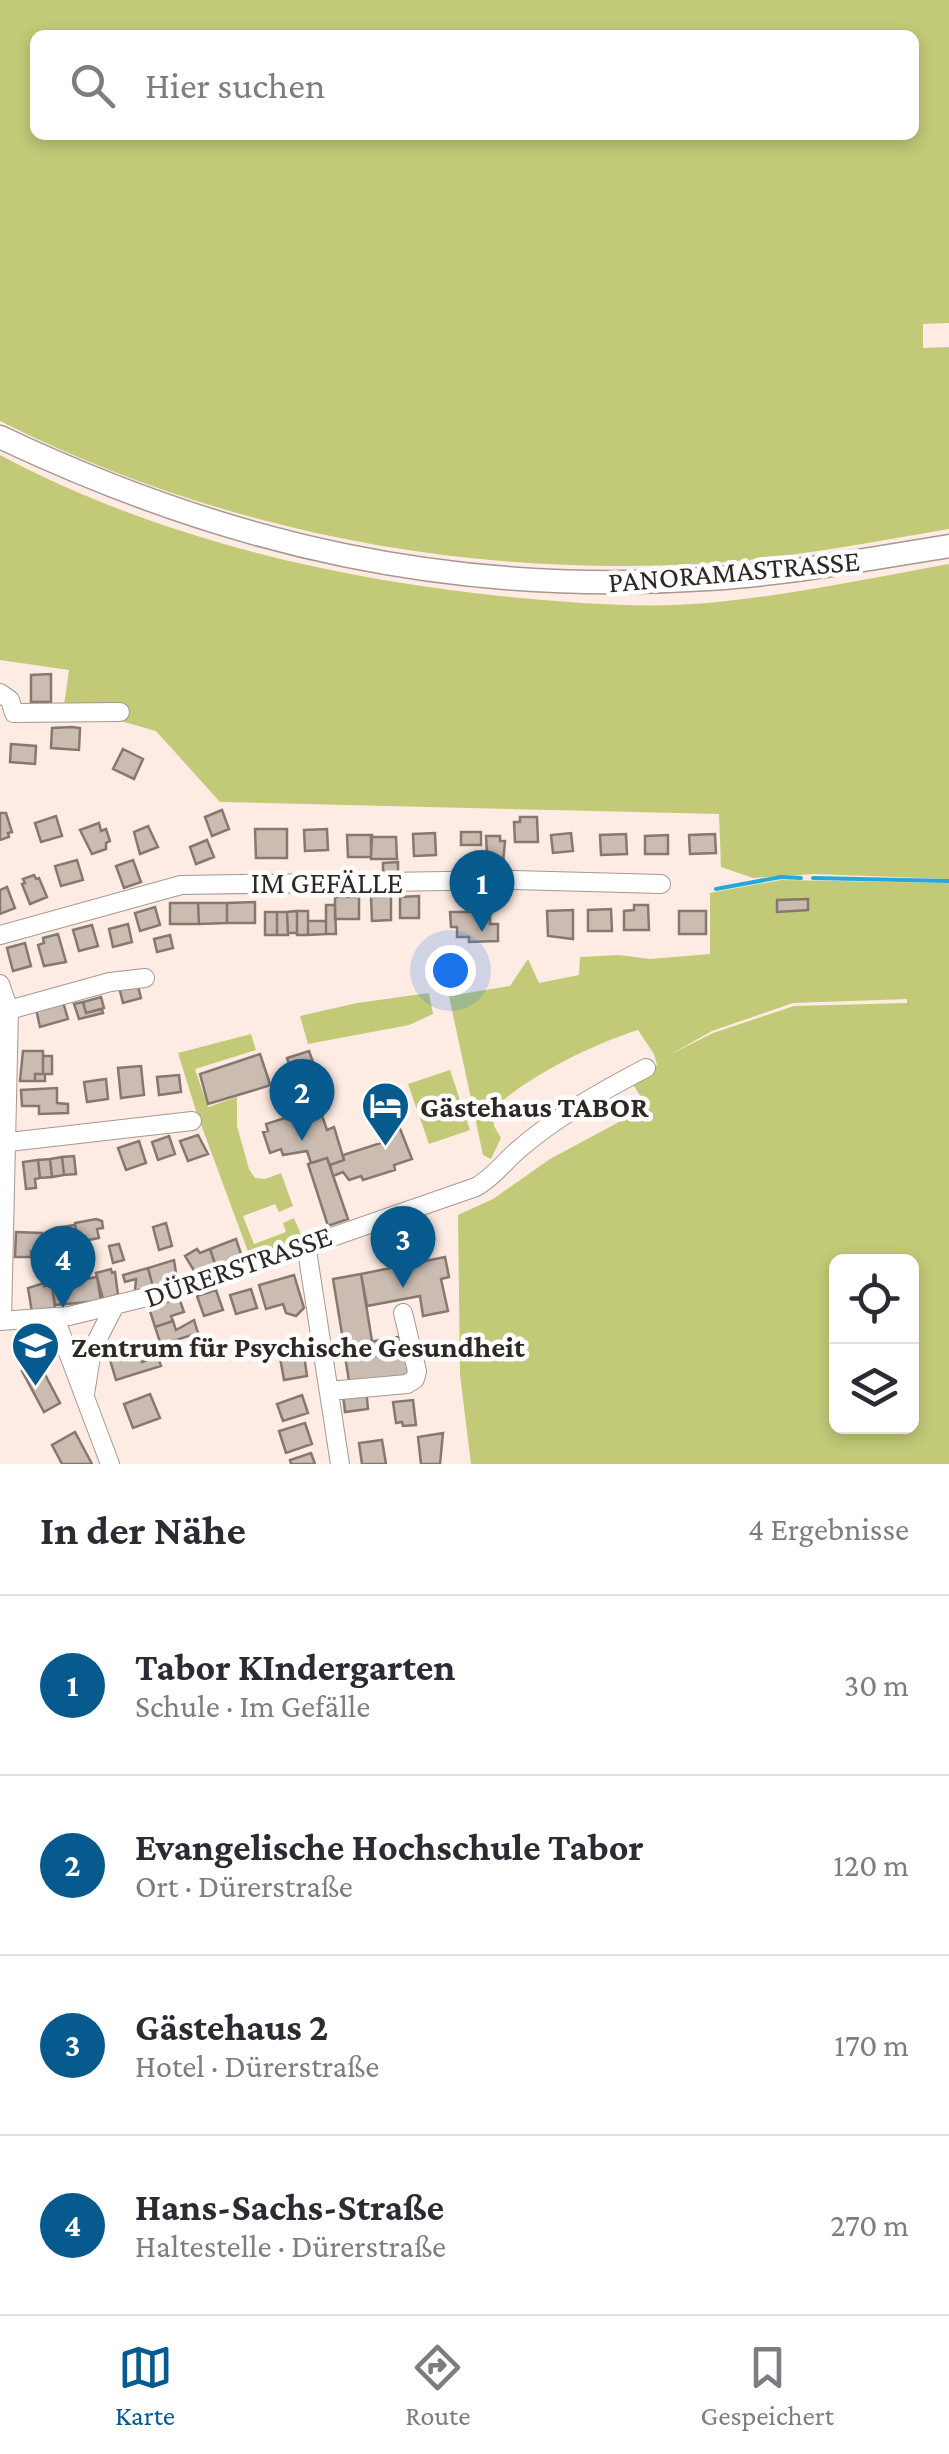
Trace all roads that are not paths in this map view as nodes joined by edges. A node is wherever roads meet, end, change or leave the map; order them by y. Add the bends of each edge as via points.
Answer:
1 (0, 437) edge
2 (949, 546) edge
3 (0, 692) edge
4 (120, 712) dead end
5 (661, 884) dead end
6 (0, 935) edge
7 (145, 978) dead end
8 (0, 984) edge
9 (9, 1010) junction
10 (646, 1068) dead end
11 (192, 1121) dead end
12 (4, 1142) edge
13 (306, 1244) junction
14 (114, 1307) junction
15 (402, 1314) dead end
16 (55, 1318) junction
17 (1, 1321) edge
18 (329, 1391) junction
19 (85, 1395) junction
20 (110, 1464) edge
21 (340, 1464) edge

1 - 2 main road, PANORAMASTRASSE via 216,525 366,561 472,576 588,583 709,579
3 - 4 street via 14,713
5 - 6 street, IM GEFÄLLE via 181,884
7 - 9 street
8 - 9 street
9 - 12 street
10 - 13 street, DÜRERSTRASSE via 554,1122 492,1178
11 - 12 street
12 - 17 street
13 - 14 street, DÜRERSTRASSE
13 - 18 street
14 - 16 street, DÜRERSTRASSE
14 - 19 street via 92,1350
15 - 18 street via 414,1379
16 - 17 street, DÜRERSTRASSE
16 - 19 street
18 - 21 street
19 - 20 street

